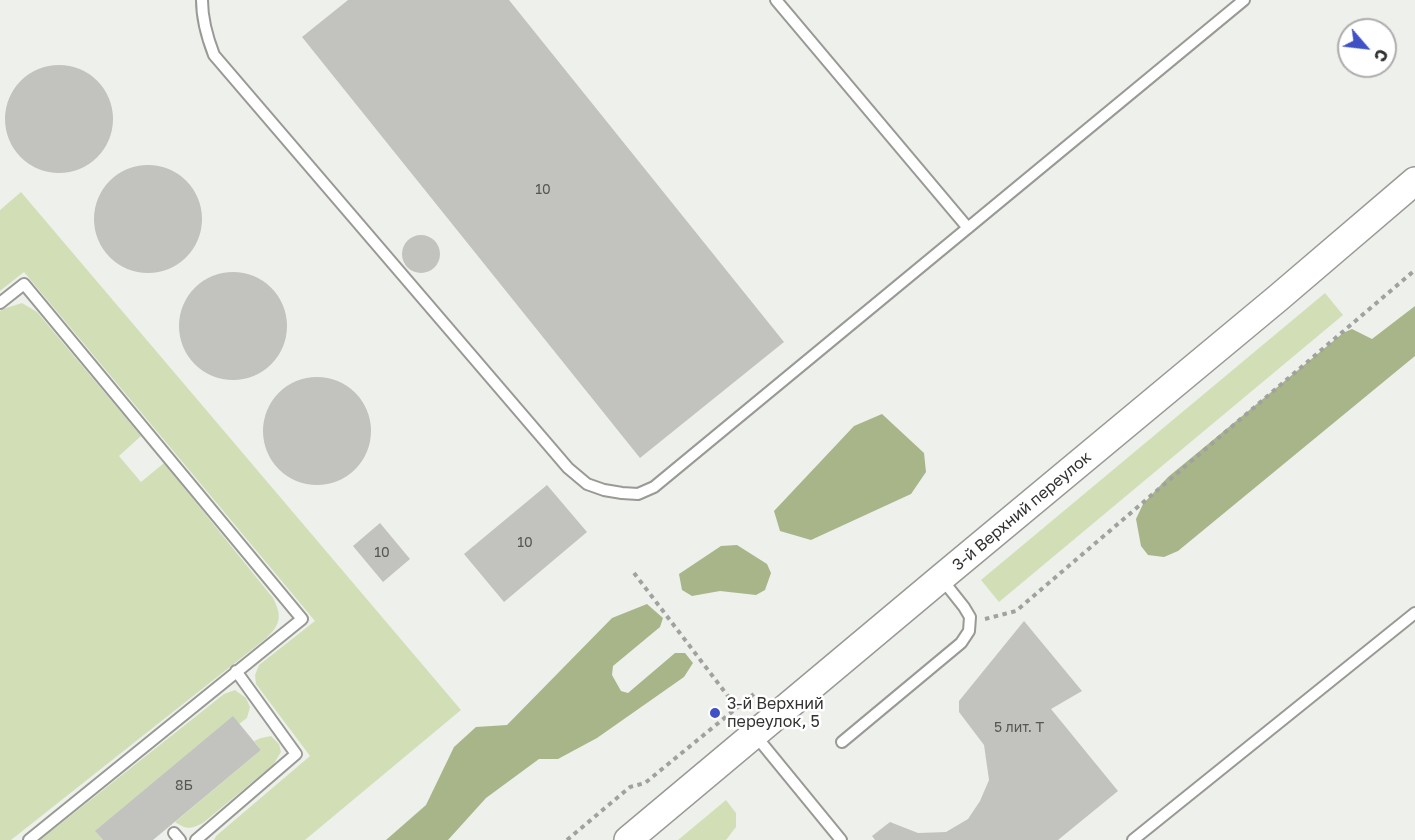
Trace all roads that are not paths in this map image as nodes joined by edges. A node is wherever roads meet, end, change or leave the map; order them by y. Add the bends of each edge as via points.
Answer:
1 (202, 0) edge
2 (776, 0) edge
3 (1244, 0) edge
4 (1414, 183) edge
5 (968, 228) junction
6 (0, 303) edge
7 (940, 578) junction
8 (1415, 613) edge
9 (236, 671) junction
10 (755, 734) junction
11 (842, 742) dead end
12 (28, 840) edge
13 (196, 840) edge
14 (628, 840) edge
15 (842, 840) edge
16 (1133, 840) edge

1 - 5 lane via 206,33 214,54 568,468 587,484 604,490 638,494 654,487
2 - 5 lane
3 - 5 lane
4 - 7 street, 3-й Верхний переулок
6 - 9 lane via 24,284 302,619
7 - 10 street, 3-й Верхний переулок
7 - 11 lane via 970,617 969,631 961,643
8 - 16 lane
9 - 12 lane
9 - 13 lane via 296,754
10 - 14 street, 3-й Верхний переулок
10 - 15 lane

